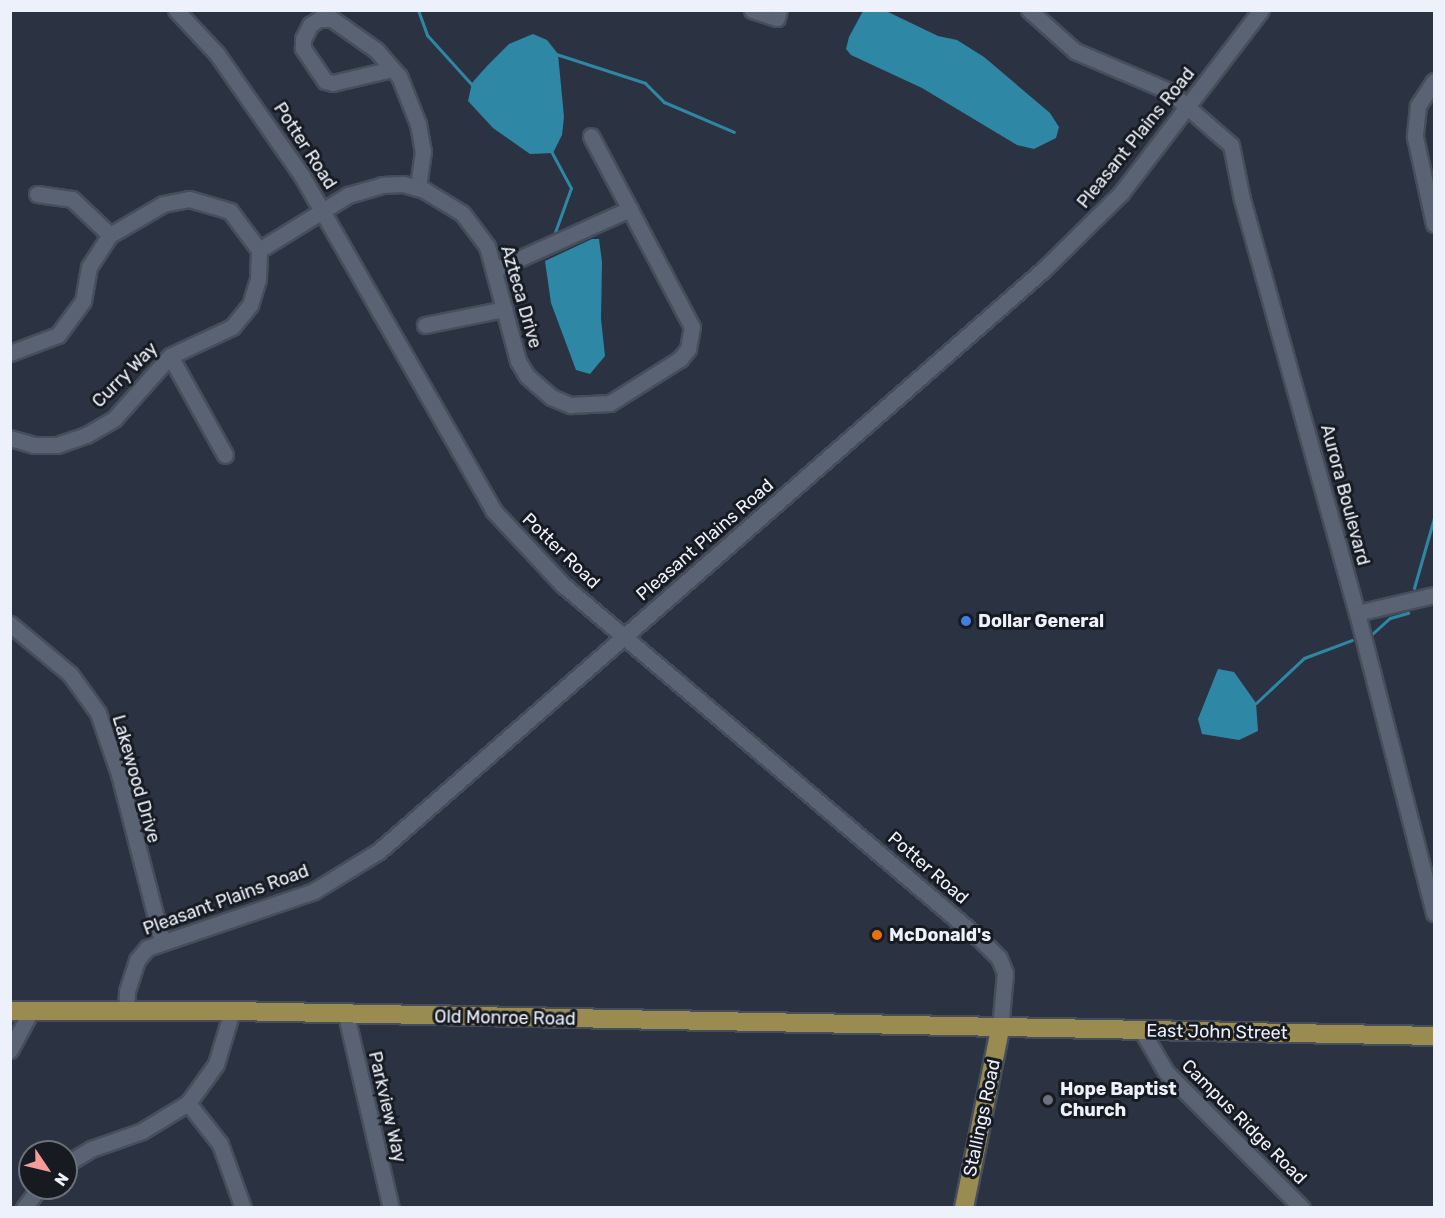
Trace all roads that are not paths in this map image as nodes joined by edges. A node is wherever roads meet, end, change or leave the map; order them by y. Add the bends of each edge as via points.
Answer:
1 (176, 10) edge
2 (752, 10) edge
3 (779, 10) edge
4 (1029, 10) edge
5 (1261, 10) edge
6 (392, 69) junction
7 (1434, 81) edge
8 (1189, 106) junction
9 (591, 136) dead end
10 (418, 188) junction
11 (37, 194) dead end
12 (630, 209) junction
13 (324, 212) junction
14 (1434, 224) edge
15 (110, 235) junction
16 (259, 250) junction
17 (494, 270) junction
18 (504, 309) junction
19 (425, 325) dead end
20 (10, 353) edge
21 (170, 357) junction
22 (10, 438) edge
23 (225, 455) dead end
24 (1434, 595) edge
25 (1357, 613) junction
26 (10, 624) edge
27 (625, 636) junction
28 (1434, 913) edge
29 (162, 942) junction
30 (10, 1011) edge
31 (31, 1011) junction
32 (126, 1011) junction
33 (232, 1011) junction
34 (346, 1015) junction
35 (1000, 1029) junction
36 (1142, 1031) junction
37 (1434, 1036) edge
38 (10, 1050) edge
39 (188, 1103) junction
40 (78, 1157) edge
41 (243, 1208) edge
42 (391, 1208) edge
43 (964, 1208) edge
44 (1302, 1208) edge

1 - 13 street, Potter Road via 217,54 257,108
2 - 3 street via 777,18
4 - 8 street, Aurora Boulevard via 1075,51 1169,92
5 - 8 street, Pleasant Plains Road
6 - 6 street via 353,31 332,19 319,19 310,25 303,39 303,48 325,81 333,83
6 - 10 street via 409,96 418,124 423,151
7 - 14 street via 1418,106 1415,137
8 - 25 street, Aurora Boulevard via 1231,145 1242,199
8 - 27 street, Pleasant Plains Road via 1121,193 1043,270
9 - 12 street, Azteca Drive
10 - 13 street, Azteca Drive via 382,185 348,195
10 - 17 street, Azteca Drive via 462,213 487,246
11 - 15 street via 72,199
12 - 17 street
12 - 18 street, Azteca Drive via 692,327 688,349 680,358 610,403 570,405 551,397 527,376 518,362
13 - 16 street, Azteca Drive
13 - 27 street, Potter Road via 444,430 493,510 562,584
15 - 16 street via 163,204 189,200 230,211
15 - 20 street via 89,267 83,301 73,319 48,340
16 - 21 street, Curry Way via 258,279 250,305 232,327
17 - 18 street, Azteca Drive
18 - 19 street
21 - 22 street, Curry Way via 120,413 86,435 57,445 34,445
21 - 23 street
24 - 25 street
25 - 28 street, Aurora Boulevard
26 - 29 street, Lakewood Drive via 70,674 98,713 119,774
27 - 29 street, Pleasant Plains Road via 379,852 314,891
27 - 35 street, Potter Road via 999,958 1005,973 1006,994
29 - 32 street, Pleasant Plains Road via 147,948 137,960 127,991
30 - 31 main road, Old Monroe Road
31 - 32 main road, Old Monroe Road
31 - 38 street
32 - 33 main road, Old Monroe Road
33 - 34 main road, Old Monroe Road
33 - 39 street via 216,1064
34 - 35 main road, Old Monroe Road
34 - 42 street, Parkview Way
35 - 36 main road, East John Street
35 - 43 main road, Stallings Road
36 - 37 main road, East John Street
36 - 44 street, Campus Ridge Road via 1166,1072
39 - 40 street via 142,1131
39 - 41 street via 220,1144

